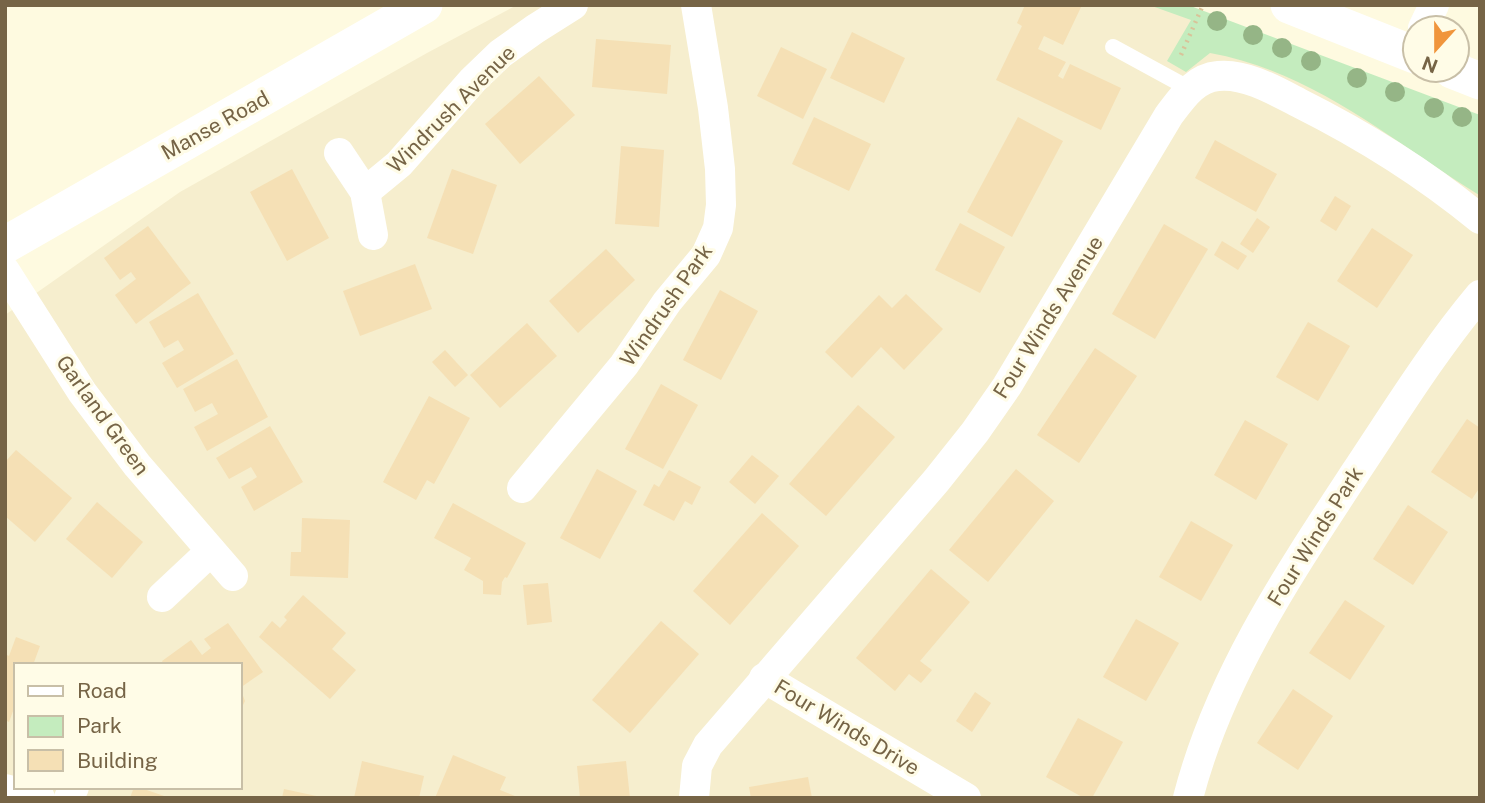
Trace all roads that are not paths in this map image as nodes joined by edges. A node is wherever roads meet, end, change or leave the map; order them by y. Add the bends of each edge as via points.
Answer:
1 (424, 5) edge
2 (573, 5) edge
3 (696, 5) edge
4 (1289, 5) edge
5 (1401, 41) edge
6 (1113, 47) dead end
7 (1190, 89) junction
8 (339, 153) dead end
9 (365, 192) junction
10 (1480, 219) edge
11 (373, 235) dead end
12 (5, 245) edge
13 (5, 271) edge
14 (1480, 295) edge
15 (522, 488) dead end
16 (211, 551) junction
17 (233, 576) dead end
18 (162, 597) dead end
19 (764, 678) junction
20 (5, 789) edge
21 (40, 798) edge
22 (694, 798) edge
23 (966, 798) edge
24 (1188, 798) edge

1 - 12 street, Manse Road
2 - 9 street, Windrush Avenue via 500,54 399,164
3 - 15 street, Windrush Park via 720,169 718,228 706,255 624,365
4 - 5 street
6 - 7 lane
7 - 10 street, Four Winds Avenue via 1220,75 1277,91 1382,149
7 - 19 street, Four Winds Avenue via 975,432
8 - 9 street, Windrush Avenue
9 - 11 street, Windrush Avenue
13 - 16 street, Garland Green via 82,392 136,465
14 - 24 street, Four Winds Park via 1414,383 1261,622 1210,729
16 - 17 street, Garland Green
16 - 18 street
19 - 22 street, Four Winds Avenue via 708,745 697,766
19 - 23 street, Four Winds Drive
20 - 21 street

